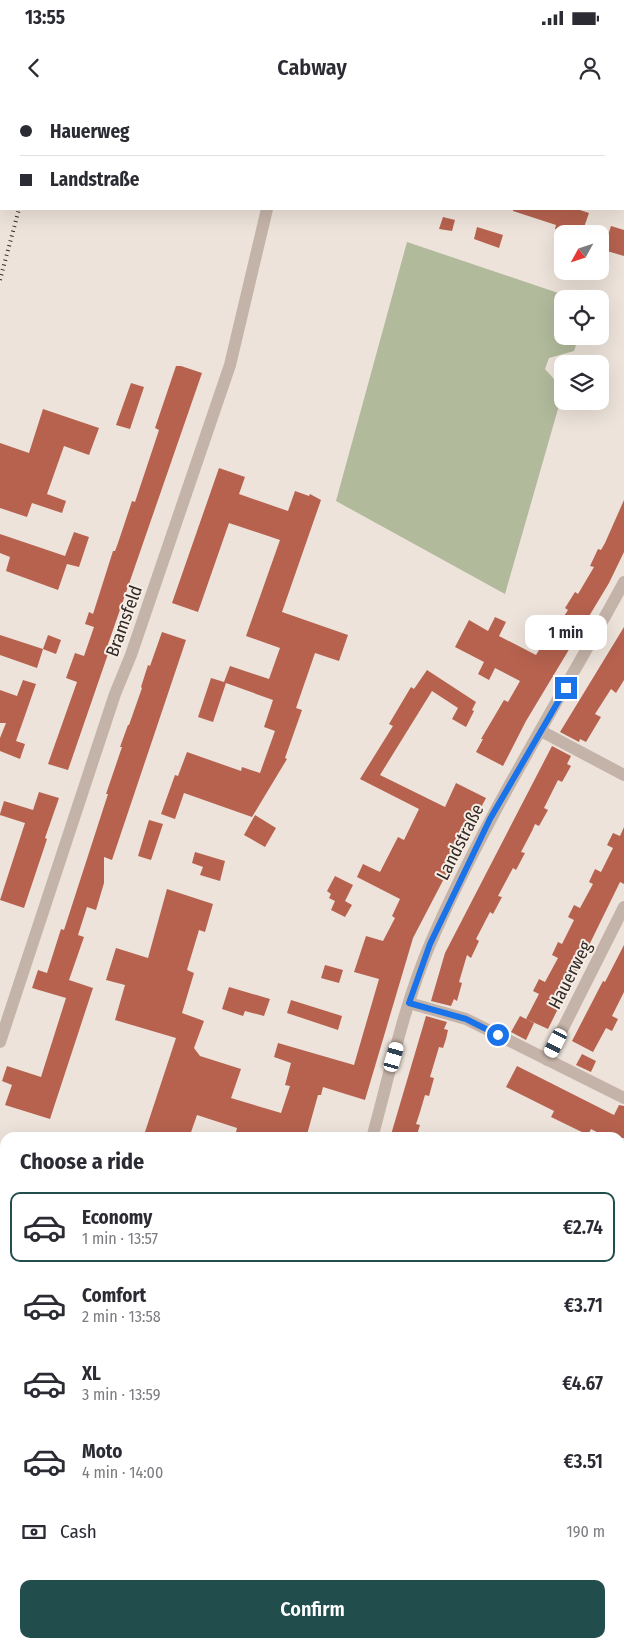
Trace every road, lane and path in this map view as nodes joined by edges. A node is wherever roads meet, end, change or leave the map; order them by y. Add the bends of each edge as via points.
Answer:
1 (267, 210) edge
2 (624, 582) edge
3 (541, 732) junction
4 (624, 775) edge
5 (624, 907) edge
6 (409, 1003) junction
7 (0, 1042) edge
8 (547, 1060) junction
9 (624, 1098) edge
10 (374, 1132) edge

1 - 7 street, Bramsfeld via 230,366 115,694
2 - 3 street, Landstraße
3 - 4 street
3 - 6 street, Landstraße via 490,819 452,895
5 - 8 street, Hauerweg
6 - 8 street via 466,1019
6 - 10 street, Landstraße
8 - 9 street

